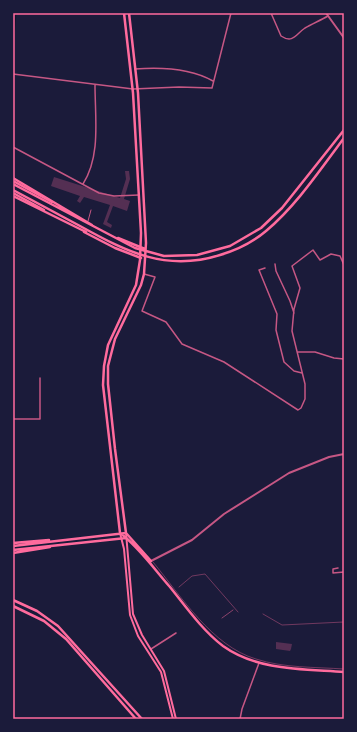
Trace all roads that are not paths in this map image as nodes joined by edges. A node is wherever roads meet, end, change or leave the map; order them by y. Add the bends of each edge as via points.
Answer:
1 (124, 13) edge
2 (129, 13) edge
3 (231, 13) edge
4 (271, 13) edge
5 (326, 13) edge
6 (328, 16) junction
7 (344, 38) edge
8 (135, 69) junction
9 (13, 74) edge
10 (214, 81) junction
11 (95, 85) junction
12 (133, 89) junction
13 (138, 89) junction
14 (344, 130) edge
15 (344, 138) edge
16 (13, 146) edge
17 (13, 181) edge
18 (83, 184) junction
19 (13, 193) edge
20 (139, 195) junction
21 (91, 210) dead end
22 (88, 222) junction
23 (118, 241) junction
24 (116, 246) junction
25 (141, 248) junction
26 (145, 249) junction
27 (140, 258) junction
28 (145, 260) junction
29 (275, 264) dead end
30 (344, 266) edge
31 (265, 268) dead end
32 (144, 274) junction
33 (294, 312) junction
34 (298, 352) junction
35 (344, 359) edge
36 (302, 372) junction
37 (40, 378) dead end
38 (13, 419) edge
39 (344, 454) edge
40 (120, 533) junction
41 (126, 533) junction
42 (122, 538) junction
43 (126, 538) junction
44 (59, 541) junction
45 (13, 543) edge
46 (60, 544) junction
47 (13, 546) edge
48 (13, 550) edge
49 (13, 553) edge
50 (150, 562) junction
51 (338, 568) dead end
52 (344, 572) edge
53 (179, 587) dead end
54 (13, 600) edge
55 (13, 606) edge
56 (238, 612) dead end
57 (263, 614) dead end
58 (344, 622) edge
59 (176, 633) dead end
60 (150, 649) junction
61 (259, 663) junction
62 (344, 669) edge
63 (344, 672) edge
64 (136, 719) edge
65 (142, 719) edge
66 (173, 719) edge
67 (176, 719) edge
68 (240, 719) edge

1 - 12 main road
2 - 8 main road
3 - 10 street
4 - 6 street via 281,36 290,39
5 - 6 street
6 - 7 street
8 - 10 street via 172,69
8 - 13 main road
9 - 11 street
10 - 13 street via 212,88
11 - 12 street
11 - 18 street via 94,157
12 - 13 street
12 - 20 main road
13 - 26 main road
14 - 23 main road via 272,219 256,232 230,246 204,254 174,256 150,253
15 - 24 main road via 317,174 270,228 232,251 205,259 174,262 148,258
16 - 18 street
17 - 22 main road
17 - 23 main road
17 - 23 main road
18 - 20 street via 106,195
19 - 24 main road
19 - 24 main road
19 - 27 main road via 109,245
20 - 25 main road
21 - 22 street
22 - 25 main road
25 - 26 main road
25 - 27 main road
26 - 28 main road
27 - 28 main road
27 - 40 main road via 136,285 112,335 104,366 103,385
28 - 32 main road
29 - 33 street
30 - 33 street via 340,256 331,254 320,260 314,250 292,266 300,288
31 - 36 street via 259,270 277,314 276,330 284,362 294,371
32 - 36 street via 155,277 142,311 166,322 182,344 224,362 298,410 305,399
32 - 41 main road via 115,339 108,366 114,443
33 - 34 street via 292,335
34 - 35 street via 315,352
34 - 36 street
37 - 38 street via 40,419
39 - 50 street via 329,457 289,473 224,514 192,540
40 - 41 main road
40 - 42 main road
40 - 43 main road
40 - 44 main road
41 - 43 main road
41 - 50 main road
42 - 43 main road
42 - 46 main road
42 - 66 main road via 130,616 138,636 161,672
43 - 50 main road
43 - 60 main road via 133,614
44 - 45 main road
44 - 47 main road
46 - 48 main road
46 - 49 main road
50 - 61 main road via 210,634 234,653
50 - 62 lane via 209,628 236,651 257,660 275,663
51 - 52 street via 333,569 333,573
53 - 56 lane via 192,576 205,574
54 - 65 main road via 37,611 58,626
55 - 64 main road via 44,621 66,639
57 - 58 lane via 282,625
59 - 60 street
60 - 67 main road via 164,671
61 - 63 main road
61 - 68 street

